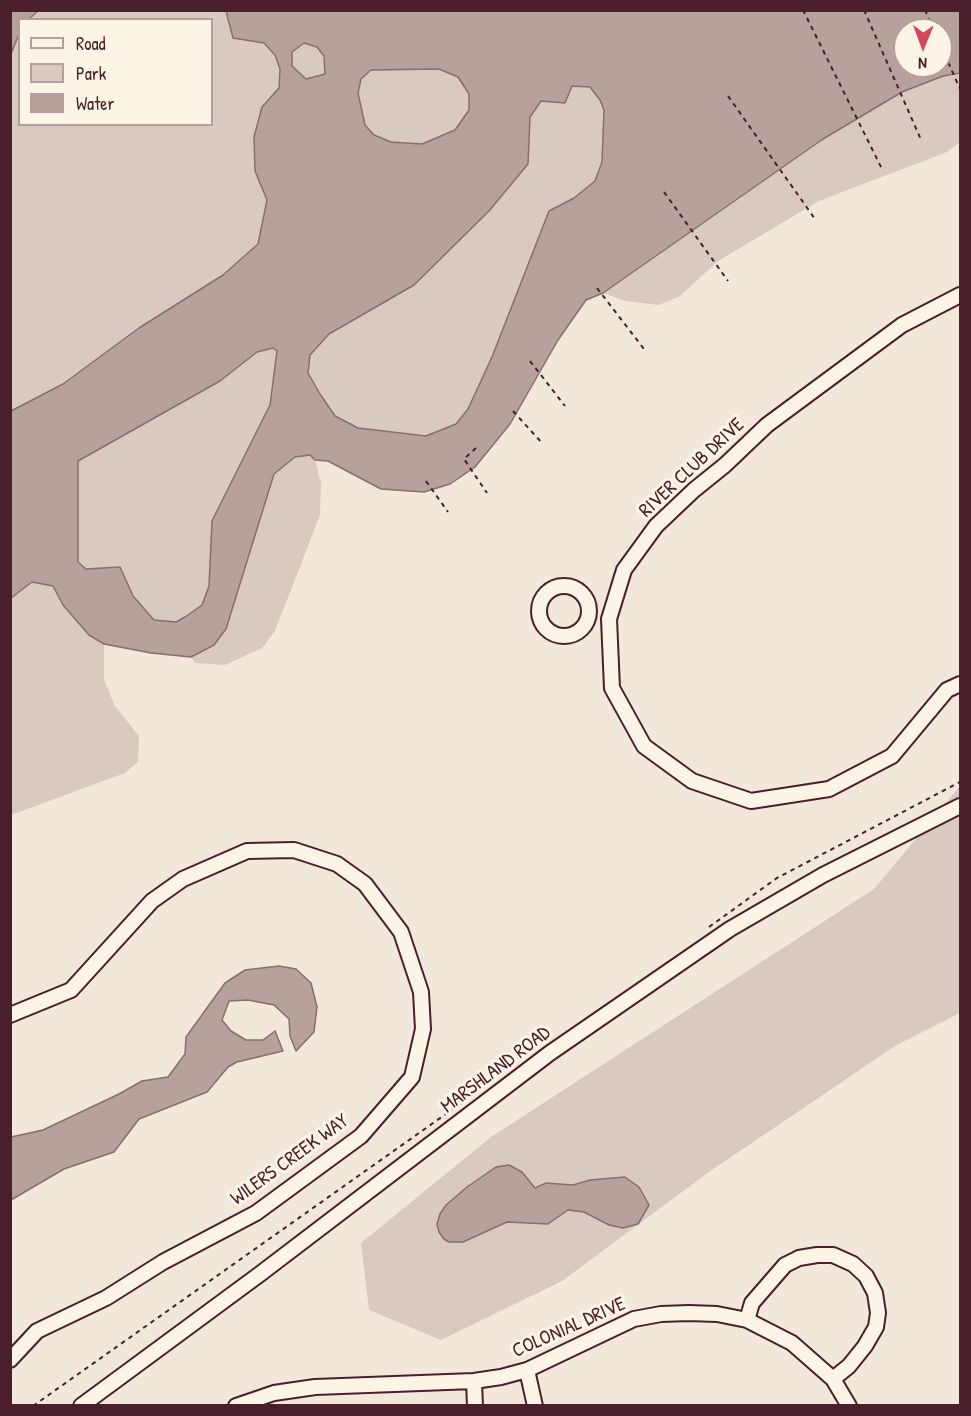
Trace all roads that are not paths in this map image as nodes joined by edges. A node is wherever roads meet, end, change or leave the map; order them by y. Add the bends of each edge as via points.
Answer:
1 (960, 295) edge
2 (590, 616) dead end
3 (609, 619) junction
4 (960, 684) edge
5 (960, 806) edge
6 (10, 1015) edge
7 (747, 1320) junction
8 (10, 1360) edge
9 (527, 1370) junction
10 (833, 1379) junction
11 (474, 1381) junction
12 (81, 1406) edge
13 (236, 1406) edge
14 (475, 1406) edge
15 (535, 1406) edge
16 (849, 1406) edge

1 - 3 street, RIVER CLUB DRIVE via 902,325 767,425 694,490 656,526 624,570
2 - 3 street
3 - 4 street, RIVER CLUB DRIVE via 612,688 644,746 692,781 751,801 828,789 892,756 947,690
5 - 12 street, MARSHLAND ROAD via 823,875 730,929 550,1053
6 - 8 street, WILERS CREEK WAY via 71,990 152,901 183,879 247,851 294,850 337,864 365,885 401,932 422,992 423,1029 412,1077 361,1136 256,1213 106,1298 38,1331
7 - 9 street, COLONIAL DRIVE via 689,1313 634,1319
7 - 10 street, COLONIAL DRIVE via 792,1343
7 - 10 street via 752,1303 792,1261 833,1255 853,1264 866,1276 874,1293 876,1326 849,1366
9 - 11 street, COLONIAL DRIVE
9 - 15 street
10 - 16 street, COLONIAL DRIVE
11 - 13 street, COLONIAL DRIVE via 315,1387 273,1393
11 - 14 street

